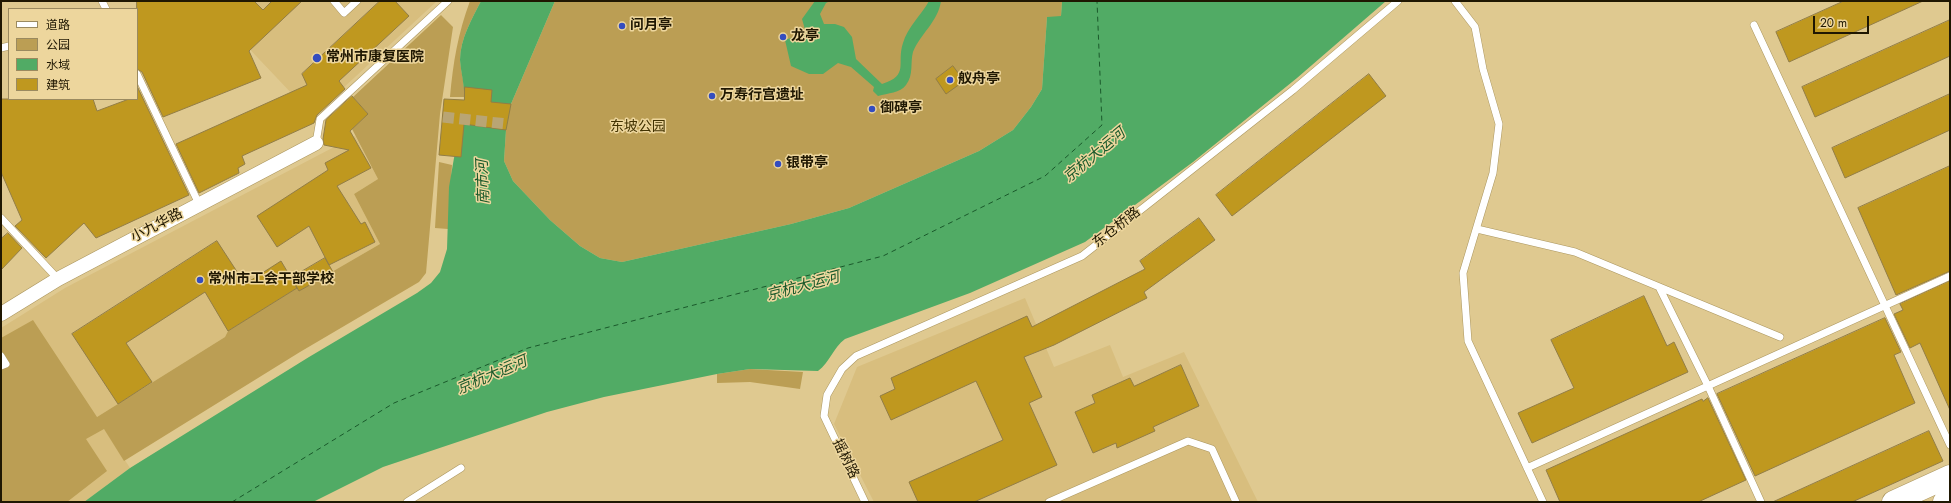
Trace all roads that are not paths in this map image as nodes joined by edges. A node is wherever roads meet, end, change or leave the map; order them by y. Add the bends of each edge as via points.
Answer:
1 (334, 1) edge
2 (358, 1) edge
3 (448, 1) edge
4 (1398, 1) edge
5 (1455, 1) edge
6 (1754, 25) dead end
7 (138, 76) edge
8 (316, 143) joint
9 (199, 204) junction
10 (1, 218) edge
11 (1477, 229) junction
12 (1950, 276) edge
13 (58, 279) junction
14 (1658, 287) junction
15 (1885, 305) junction
16 (1, 314) edge
17 (1780, 337) dead end
18 (1, 356) edge
19 (1, 366) edge
20 (1708, 386) junction
21 (824, 416) joint
22 (1950, 445) edge
23 (461, 468) dead end
24 (1527, 468) junction
25 (1950, 476) edge
26 (1950, 499) edge
27 (407, 502) edge
28 (866, 502) edge
29 (1049, 502) edge
30 (1236, 502) edge
31 (1543, 502) edge
32 (1761, 502) edge
33 (1892, 502) edge
34 (1944, 502) edge

1 - 2 lane via 344,12
3 - 8 lane via 320,119
4 - 21 lane, 东仓桥路 via 1293,90 1082,256 856,356 842,369 827,396
5 - 11 lane via 1475,27 1483,69 1499,124 1493,173
6 - 15 lane
7 - 9 lane
8 - 9 street, 小九华路
9 - 13 street, 小九华路
10 - 13 lane
11 - 14 lane via 1575,252
11 - 24 lane via 1463,273 1468,341
12 - 15 lane
13 - 16 street, 小九华路
14 - 17 lane
14 - 20 lane
15 - 20 lane
15 - 22 lane
18 - 19 lane via 6,364
20 - 24 lane
20 - 32 lane
21 - 28 lane, 摇树路
23 - 27 lane
24 - 31 lane
25 - 33 main road
26 - 34 main road
29 - 30 lane via 1188,441 1212,449

